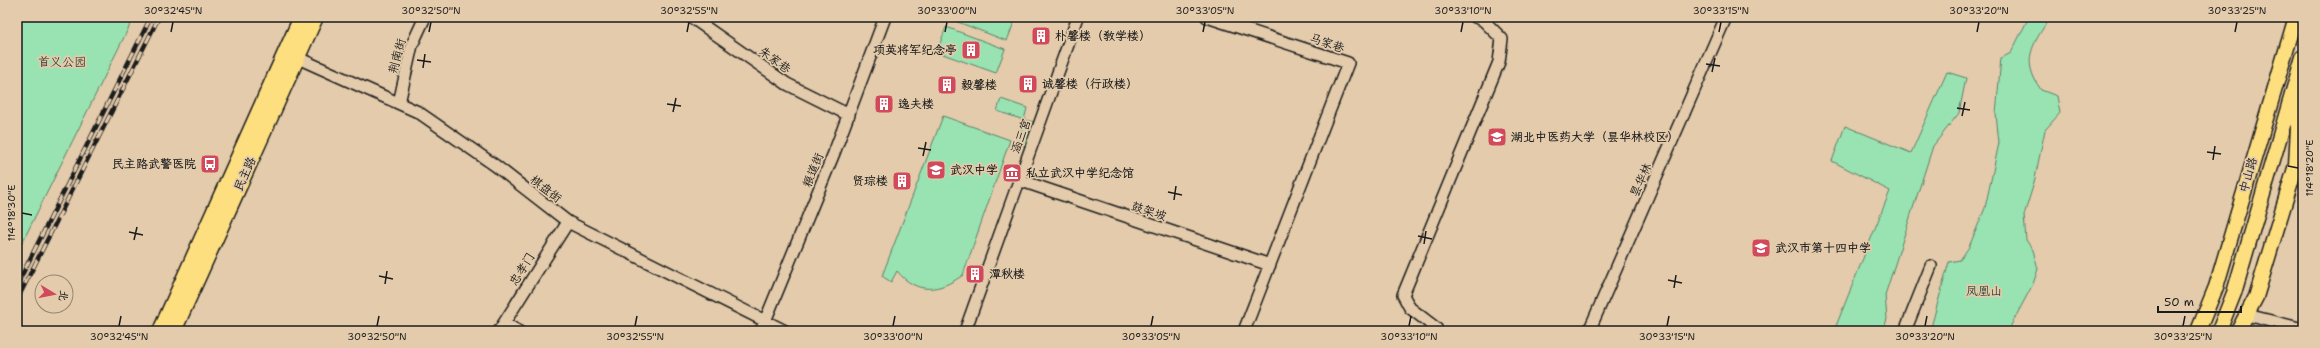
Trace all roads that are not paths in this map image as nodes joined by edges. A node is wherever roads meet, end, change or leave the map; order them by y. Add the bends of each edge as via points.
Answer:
1 (301, 17) edge
2 (316, 17) edge
3 (425, 17) edge
4 (691, 17) edge
5 (885, 17) edge
6 (1078, 17) edge
7 (1207, 17) edge
8 (1475, 17) edge
9 (1726, 17) edge
10 (2296, 17) edge
11 (2303, 57) edge
12 (298, 58) junction
13 (2293, 90) junction
14 (399, 103) junction
15 (849, 115) junction
16 (2301, 137) edge
17 (1019, 180) junction
18 (568, 222) junction
19 (1270, 265) junction
20 (1931, 266) dead end
21 (2247, 315) junction
22 (763, 326) edge
23 (501, 327) edge
24 (2303, 329) edge
25 (160, 331) edge
26 (174, 331) edge
27 (518, 331) edge
28 (785, 331) edge
29 (965, 331) edge
30 (1244, 331) edge
31 (1435, 331) edge
32 (1589, 331) edge
33 (1905, 331) edge
34 (2198, 331) edge
35 (2220, 331) edge
36 (2238, 331) edge

1 - 25 main road, 民主路
2 - 12 main road, 民主路
3 - 14 street, 荆南街 via 412,45
4 - 15 street, 朱家巷 via 787,84
5 - 15 street, 粮道街
6 - 17 street, 涵三宫
7 - 19 street, 马家巷 via 1348,63
8 - 31 street via 1483,20 1502,39 1499,62 1403,295 1410,308 1436,328
9 - 32 street, 昙华林
10 - 34 main road, 中山路 via 2216,287
11 - 13 main road, 中山路
12 - 14 street, 棋盘街
12 - 26 main road, 民主路
13 - 16 main road
13 - 35 main road, 中山路 via 2234,293
14 - 18 street, 棋盘街 via 418,112 496,166
15 - 22 street, 粮道街
16 - 21 main road via 2296,165 2256,297
17 - 19 street, 鼓架坡
17 - 29 street, 涵三宫
18 - 22 street, 棋盘街
18 - 23 street, 忠孝门
19 - 30 street
20 - 33 street
21 - 24 street
21 - 36 main road
22 - 28 street, 棋盘街
23 - 27 street

